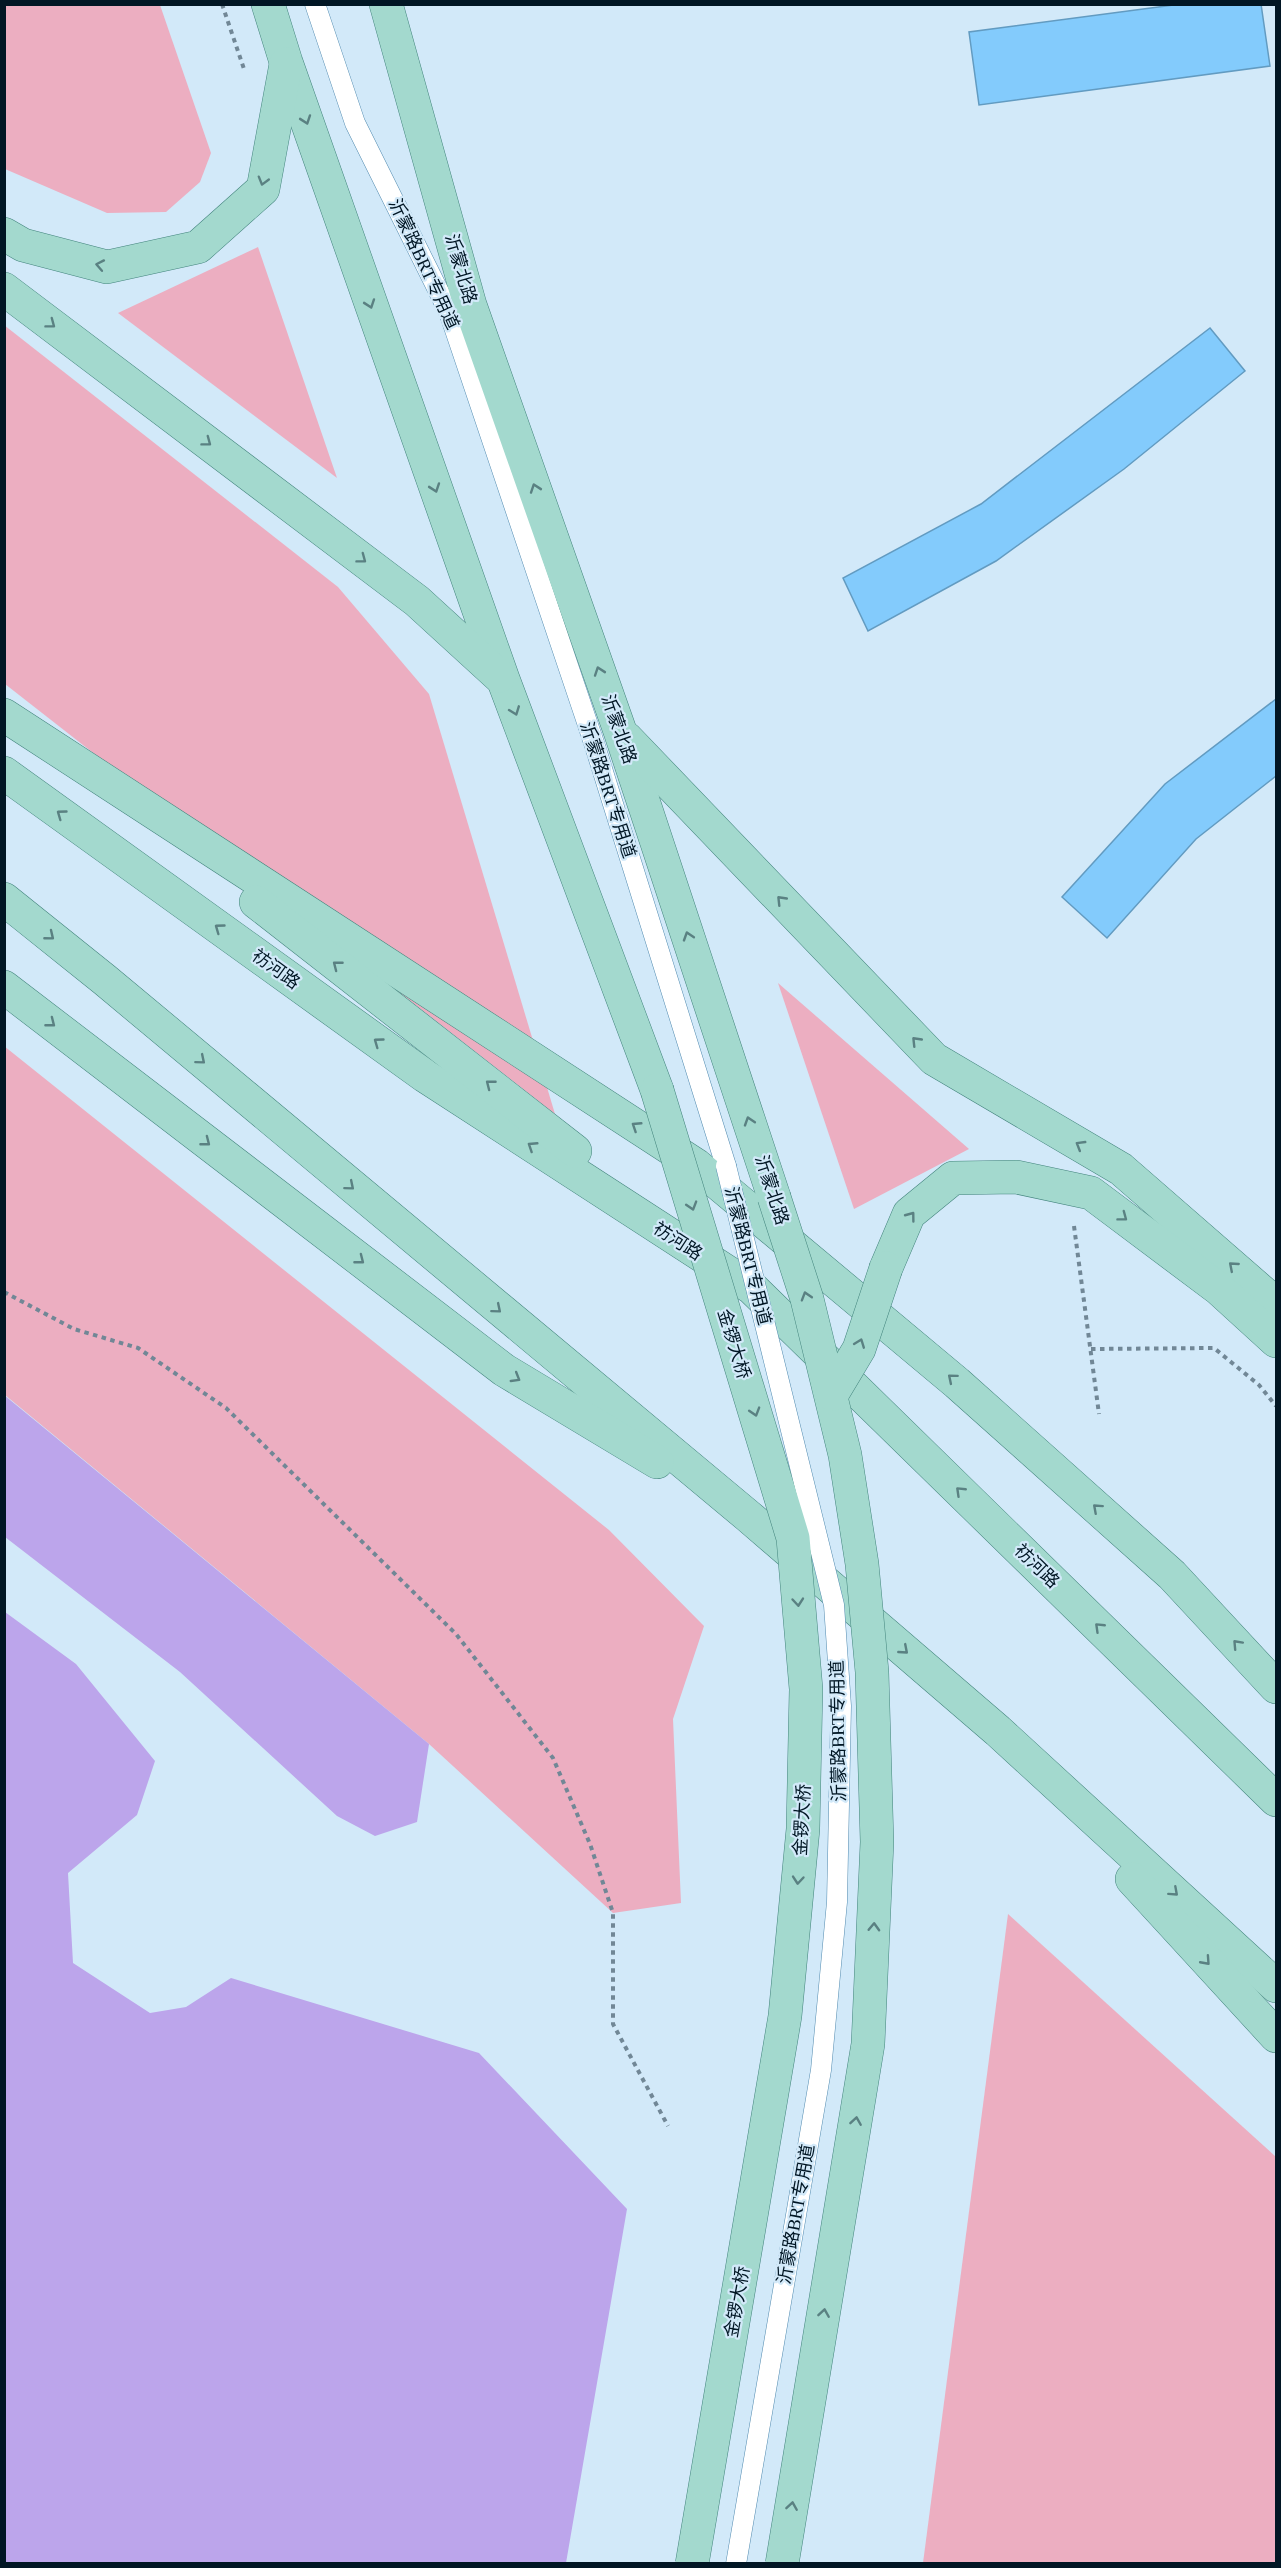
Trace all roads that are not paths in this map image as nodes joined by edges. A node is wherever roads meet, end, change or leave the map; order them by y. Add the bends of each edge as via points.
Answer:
1 (268, 4) edge
2 (315, 4) edge
3 (392, 12) edge
4 (286, 62) junction
5 (4, 234) edge
6 (4, 289) edge
7 (503, 679) junction
8 (4, 716) edge
9 (620, 731) junction
10 (4, 773) edge
11 (4, 899) edge
12 (4, 987) edge
13 (752, 1288) junction
14 (1276, 1305) edge
15 (1276, 1341) edge
16 (832, 1394) junction
17 (748, 1516) junction
18 (1130, 1657) junction
19 (1276, 1687) edge
20 (998, 1731) junction
21 (1276, 1768) edge
22 (1276, 1800) edge
23 (1276, 1986) edge
24 (1276, 2036) edge
25 (692, 2564) edge
26 (736, 2564) edge
27 (782, 2564) edge

1 - 4 main road
2 - 26 lane, 沂蒙路BRT专用道, bridge via 355,123 449,312 594,743 726,1166 834,1605 841,1706 837,1902 821,2070
9 -> 3 main road, 沂蒙北路 via 470,305
4 -> 5 main road via 263,189 198,247 107,267 23,245
4 -> 7 main road
6 -> 7 main road via 417,601
7 -> 25 main road, 金锣大桥, bridge via 657,1089 793,1538 806,1689 803,1829 785,2016
13 -> 8 main road via 265,908
19 -> 8 main road via 1172,1575 957,1383 696,1165
14 -> 9 main road via 1120,1169 934,1059
16 -> 9 main road, 沂蒙北路, bridge via 807,1299
13 -> 10 main road, 祊河路 via 425,1076
11 -> 17 main road
12 -> 17 main road via 504,1371
18 -> 13 main road, 祊河路
16 -> 15 main road, bridge via 859,1348 909,1214 953,1178 1016,1177 1091,1193 1219,1289
27 -> 16 main road, 沂蒙北路, bridge via 868,2044 877,1842 872,1672 862,1564
17 -> 20 main road
18 - 21 main road
18 - 22 main road, 祊河路
20 -> 23 main road
20 -> 24 main road

